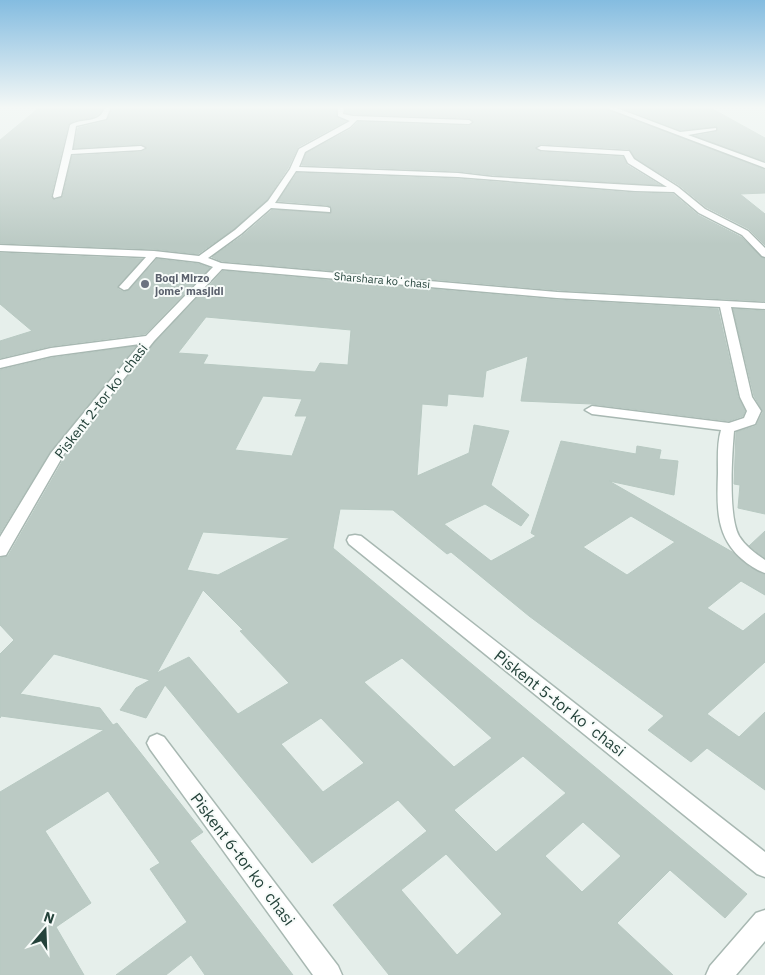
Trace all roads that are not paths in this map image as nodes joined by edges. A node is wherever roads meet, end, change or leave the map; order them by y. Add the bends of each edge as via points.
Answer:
1 (68, 152) edge
2 (301, 152) edge
3 (618, 152) edge
4 (729, 152) edge
5 (765, 166) edge
6 (294, 168) junction
7 (676, 190) junction
8 (57, 196) dead end
9 (270, 205) junction
10 (327, 210) dead end
11 (0, 248) edge
12 (154, 254) junction
13 (765, 254) edge
14 (201, 259) junction
15 (220, 266) junction
16 (124, 287) dead end
17 (725, 304) junction
18 (765, 306) edge
19 (150, 339) junction
20 (0, 364) edge
21 (592, 410) dead end
22 (730, 427) junction
23 (355, 540) dead end
24 (0, 551) edge
25 (765, 567) edge
26 (157, 743) dead end
27 (765, 866) edge
28 (765, 922) edge
29 (329, 975) edge
30 (719, 975) edge

1 - 8 street
2 - 6 street
3 - 7 street via 626,153 630,161
4 - 5 street
6 - 7 street
6 - 9 street
7 - 13 street via 702,211 745,233
9 - 10 street
9 - 14 street
11 - 12 street, Sharshara koʻchasi
12 - 14 street, Sharshara koʻchasi
12 - 16 street
14 - 15 street, Sharshara koʻchasi
15 - 17 street, Sharshara koʻchasi via 556,295
15 - 19 street, Piskent 2-tor koʻchasi
17 - 18 street, Sharshara koʻchasi
17 - 22 street via 746,397 754,411 750,421
19 - 20 street via 51,352
19 - 24 street, Piskent 2-tor koʻchasi via 58,453
21 - 22 street
22 - 25 street via 726,438 727,527 746,554
23 - 27 street, Piskent 5-tor koʻchasi
26 - 29 street, Piskent 6-tor koʻchasi
28 - 30 street

